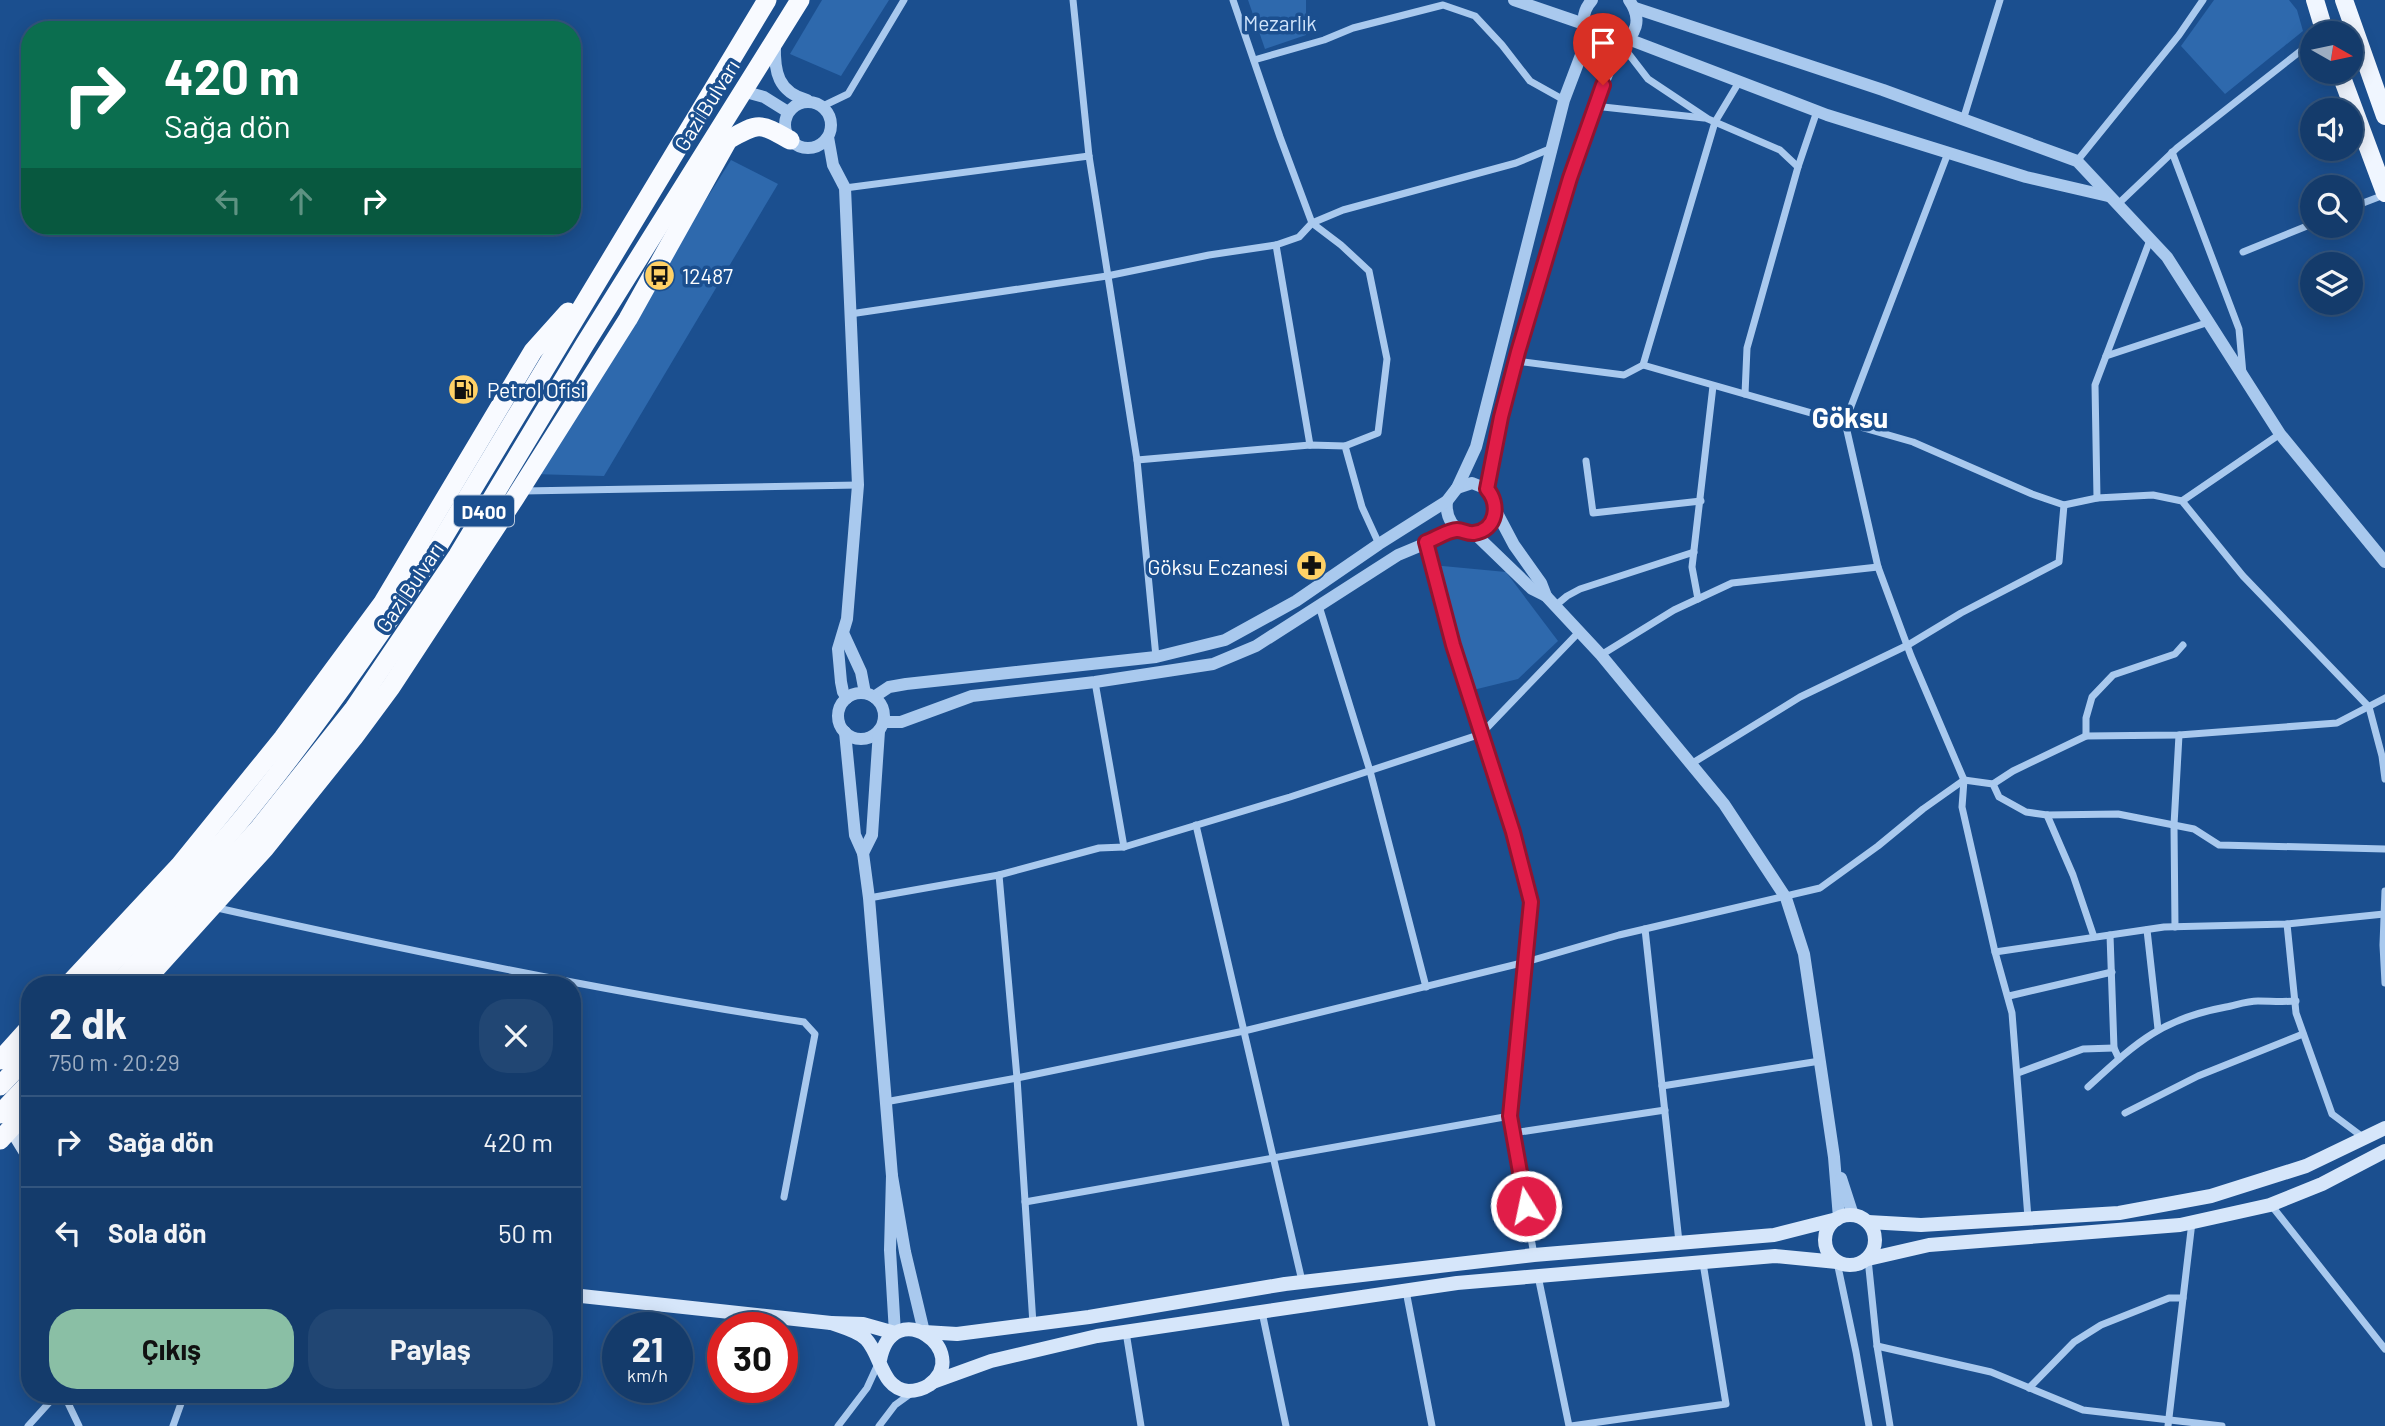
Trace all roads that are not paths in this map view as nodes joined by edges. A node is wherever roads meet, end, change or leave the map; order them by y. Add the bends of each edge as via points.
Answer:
1 (767, 0) edge
2 (800, 0) edge
3 (904, 0) edge
4 (1073, 0) edge
5 (1233, 0) edge
6 (1514, 0) edge
7 (1592, 0) edge
8 (2000, 0) edge
9 (2203, 0) edge
10 (2307, 0) edge
11 (2315, 0) edge
12 (2344, 0) edge
13 (2354, 0) edge
14 (1632, 4) edge
15 (2316, 21) edge
16 (2319, 21) edge
17 (2350, 21) edge
18 (2351, 21) edge
19 (1586, 29) junction
20 (775, 37) junction
21 (1623, 42) junction
22 (2300, 49) edge
23 (2363, 56) edge
24 (1254, 60) junction
25 (1739, 82) junction
26 (2344, 84) edge
27 (742, 91) junction
28 (1564, 100) junction
29 (808, 101) junction
30 (823, 106) junction
31 (1594, 106) junction
32 (1817, 111) junction
33 (788, 112) junction
34 (2385, 116) edge
35 (1712, 120) junction
36 (1963, 120) junction
37 (828, 137) junction
38 (796, 144) junction
39 (1552, 148) junction
40 (2172, 152) junction
41 (1948, 153) junction
42 (1088, 156) junction
43 (2077, 161) junction
44 (834, 165) junction
45 (1798, 167) junction
46 (845, 188) junction
47 (2385, 194) edge
48 (2112, 201) junction
49 (2363, 203) edge
50 (1312, 223) junction
51 (2300, 229) edge
52 (2150, 240) junction
53 (1276, 245) junction
54 (2243, 251) dead end
55 (1107, 276) junction
56 (599, 277) junction
57 (850, 314) junction
58 (2210, 322) junction
59 (2106, 356) junction
60 (1516, 361) junction
61 (1643, 365) junction
62 (2244, 375) junction
63 (1713, 386) junction
64 (1745, 394) junction
65 (1845, 422) junction
66 (2280, 434) junction
67 (1310, 445) junction
68 (1345, 446) junction
69 (1137, 460) junction
70 (1586, 461) dead end
71 (858, 485) junction
72 (1457, 488) junction
73 (1487, 489) junction
74 (519, 491) junction
75 (2097, 498) junction
76 (1447, 501) junction
77 (1701, 501) junction
78 (2182, 501) junction
79 (2064, 505) junction
80 (1496, 512) junction
81 (1458, 530) junction
82 (1474, 533) junction
83 (1426, 542) junction
84 (1379, 544) junction
85 (1695, 552) junction
86 (2385, 562) edge
87 (1878, 567) junction
88 (1698, 598) junction
89 (1551, 601) junction
90 (1319, 606) junction
91 (1579, 632) junction
92 (844, 635) junction
93 (1908, 645) junction
94 (2183, 645) dead end
95 (1601, 655) junction
96 (1156, 657) junction
97 (1095, 682) junction
98 (870, 695) junction
99 (847, 698) junction
100 (2385, 698) edge
101 (2370, 707) junction
102 (881, 727) junction
103 (845, 732) junction
104 (1481, 734) junction
105 (2179, 735) junction
106 (2086, 736) junction
107 (1691, 764) junction
108 (1370, 771) junction
109 (2385, 779) edge
110 (1964, 780) junction
111 (1993, 784) junction
112 (2047, 815) junction
113 (1196, 825) junction
114 (2174, 825) junction
115 (1124, 847) junction
116 (2385, 849) edge
117 (863, 853) junction
118 (999, 875) junction
119 (2385, 891) edge
120 (869, 898) junction
121 (1786, 898) junction
122 (212, 907) junction
123 (2384, 914) edge
124 (2287, 924) junction
125 (2175, 927) junction
126 (1644, 929) junction
127 (2147, 930) junction
128 (2110, 935) junction
129 (2094, 937) junction
130 (1995, 952) junction
131 (1526, 962) junction
132 (2112, 972) junction
133 (76, 976) edge
134 (100, 976) edge
135 (125, 976) edge
136 (149, 976) edge
137 (546, 976) edge
138 (581, 983) edge
139 (2385, 983) edge
140 (1426, 986) junction
141 (2009, 996) junction
142 (2295, 1001) junction
143 (2158, 1028) junction
144 (1244, 1031) junction
145 (2304, 1034) junction
146 (21, 1037) edge
147 (2114, 1048) junction
148 (2119, 1059) junction
149 (0, 1060) edge
150 (1820, 1061) junction
151 (21, 1064) edge
152 (2018, 1073) junction
153 (1017, 1078) junction
154 (0, 1086) edge
155 (1662, 1086) junction
156 (2088, 1087) dead end
157 (21, 1098) edge
158 (885, 1102) junction
159 (1665, 1110) junction
160 (2125, 1113) dead end
161 (21, 1114) edge
162 (1510, 1116) junction
163 (4, 1127) edge
164 (2385, 1128) edge
165 (1513, 1133) junction
166 (2364, 1138) junction
167 (21, 1147) edge
168 (2385, 1150) edge
169 (1274, 1159) junction
170 (892, 1176) junction
171 (784, 1197) dead end
172 (1025, 1202) junction
173 (2270, 1205) junction
174 (1843, 1217) junction
175 (2028, 1218) junction
176 (1868, 1222) junction
177 (2192, 1222) junction
178 (1679, 1242) junction
179 (1534, 1255) junction
180 (1868, 1258) junction
181 (1703, 1262) junction
182 (1837, 1262) junction
183 (1538, 1276) junction
184 (1302, 1282) junction
185 (1406, 1290) junction
186 (581, 1296) edge
187 (2183, 1298) junction
188 (1262, 1312) junction
189 (831, 1323) junction
190 (1032, 1324) junction
191 (924, 1332) junction
192 (1126, 1332) junction
193 (895, 1333) junction
194 (1877, 1346) junction
195 (2385, 1349) edge
196 (880, 1360) junction
197 (933, 1382) junction
198 (2029, 1388) junction
199 (915, 1391) junction
200 (50, 1403) edge
201 (68, 1403) edge
202 (181, 1403) edge
203 (2169, 1423) edge
204 (28, 1426) edge
205 (79, 1426) edge
206 (173, 1426) edge
207 (838, 1426) edge
208 (879, 1426) edge
209 (1141, 1426) edge
210 (1286, 1426) edge
211 (1432, 1426) edge
212 (1570, 1426) edge
213 (1869, 1426) edge
214 (1890, 1426) edge
215 (2222, 1426) edge

1 - 56 highway, Gazi Bulvarı / D400
2 - 20 highway, Gazi Bulvarı / D400
3 - 30 street via 848,94
4 - 42 street
5 - 24 street
6 - 19 street
7 - 19 street via 1584,13
8 - 36 street
9 - 43 street
10 - 15 main road
11 - 16 main road
12 - 17 main road
13 - 18 main road
14 - 21 street via 1635,30
14 - 36 street
19 - 21 street via 1597,42 1608,46
19 - 28 street
20 - 27 highway, Gazi Bulvarı / D400
20 - 29 street via 774,65 779,80 794,96
21 - 25 street
21 - 31 street
21 - 35 street via 1648,79
22 - 40 street
23 - 34 main road
24 - 28 street via 1443,5 1475,16 1530,81
24 - 50 street
25 - 32 street
25 - 35 street
26 - 47 main road
27 - 33 street via 764,97
27 - 135 highway, Gazi Bulvarı / D400 via 458,555 353,710 260,827
28 - 39 street
29 - 30 street
29 - 33 street
30 - 37 street via 831,121
31 - 35 street
31 - 60 street
32 - 41 street
32 - 45 street
33 - 38 street via 784,127
35 - 45 street via 1780,150
35 - 61 street
36 - 43 street
37 - 38 street via 817,146
37 - 44 street
38 - 44 street
38 - 74 highway via 766,126 750,127 728,140 628,319
39 - 50 street via 1516,163 1343,210
39 - 72 street via 1476,447
40 - 48 street
40 - 62 street via 2239,328
41 - 48 street
41 - 65 street
42 - 46 street
42 - 55 street
43 - 48 street
44 - 46 street
45 - 64 street via 1747,348
46 - 57 street
47 - 49 street
48 - 52 street
50 - 53 street via 1299,237
50 - 68 street via 1369,271 1387,359 1378,433
51 - 54 street
52 - 58 street via 2167,257
52 - 59 street
53 - 55 street
53 - 67 street
55 - 57 street
55 - 69 street
56 - 133 highway via 533,351 382,604 283,738 180,865
56 - 134 highway, Gazi Bulvarı / D400 via 386,627 243,818
57 - 71 street
58 - 59 street
58 - 62 street
59 - 75 street via 2095,384
60 - 61 street via 1624,375
60 - 73 street
61 - 63 street
62 - 66 street
63 - 64 street
63 - 77 street
64 - 65 street
65 - 79 street via 1913,442
65 - 87 street
66 - 78 street
66 - 86 street
67 - 68 street
67 - 69 street
68 - 84 street via 1362,507
69 - 96 street
70 - 77 street via 1593,513
71 - 74 street
71 - 92 street
72 - 73 street via 1472,483
72 - 76 street
73 - 80 street
74 - 122 highway via 369,717
75 - 78 street via 2153,495
75 - 79 street
76 - 81 street via 1448,517
76 - 84 street
77 - 85 street
78 - 101 street via 2243,576
79 - 93 street via 2059,562
80 - 82 street via 1488,526
80 - 89 street
81 - 82 street
81 - 83 street
82 - 89 street via 1532,589
83 - 90 street
83 - 104 street
84 - 96 street via 1246,630 1225,640
85 - 88 street via 1692,568
85 - 89 street
87 - 88 street via 1732,583
87 - 93 street
88 - 95 street
89 - 91 street
90 - 97 street via 1256,646 1213,664
90 - 108 street
91 - 95 street
91 - 104 street
92 - 98 street
92 - 99 street via 838,649
93 - 107 street via 1800,697
93 - 110 street
94 - 106 street via 2175,654 2113,674 2092,696
95 - 107 street
96 - 98 street via 906,684
97 - 102 street via 972,696
97 - 115 street
98 - 99 street
98 - 102 street via 881,704
99 - 103 street via 838,715
100 - 101 street
101 - 105 street via 2337,723
101 - 109 street
102 - 103 street via 872,737 862,739
102 - 117 street via 872,835
103 - 117 street via 855,835
104 - 108 street
104 - 131 street via 1531,902
105 - 106 street
105 - 114 street
106 - 111 street
107 - 121 street via 1724,804
108 - 113 street
108 - 140 street
110 - 111 street
110 - 121 street via 1820,888
110 - 130 street via 1962,807
111 - 112 street via 1999,797 2026,811
112 - 114 street via 2118,814
112 - 129 street
113 - 115 street
113 - 144 street
114 - 116 street via 2194,830 2219,845
114 - 125 street
115 - 118 street via 1099,848
117 - 120 street
118 - 120 street
118 - 153 street
119 - 123 street
120 - 158 street
121 - 126 street
121 - 150 street via 1804,954
122 - 136 highway
122 - 137 street
123 - 124 street
123 - 139 street
124 - 125 street
124 - 142 street
125 - 127 street
126 - 131 street
126 - 155 street
127 - 128 street
127 - 143 street
128 - 129 street
128 - 132 street
129 - 130 street
130 - 141 street
131 - 140 street
131 - 162 street
132 - 141 street
132 - 147 street
138 - 171 street via 804,1022 815,1034
140 - 144 street
141 - 152 street
142 - 143 street via 2257,1001 2204,1011
142 - 145 street
143 - 148 street
144 - 153 street
144 - 169 street
145 - 160 street via 2198,1076
145 - 166 street via 2332,1114
146 - 149 highway
147 - 148 street
147 - 152 street via 2083,1049
148 - 156 street
150 - 155 street
150 - 174 street
151 - 154 highway
152 - 175 street
153 - 158 street
153 - 172 street
155 - 159 street
157 - 163 highway
158 - 170 street
159 - 165 street
159 - 178 street
161 - 163 highway
162 - 165 street
162 - 169 street
163 - 167 main road
164 - 166 main road
165 - 179 street
166 - 175 main road via 2306,1166 2211,1196 2119,1213
168 - 173 main road
169 - 172 street
169 - 184 street
170 - 191 street
170 - 193 street
172 - 190 street
173 - 177 main road
173 - 195 street
174 - 176 main road
174 - 178 main road via 1774,1235
174 - 182 main road via 1830,1224 1825,1241
175 - 176 main road via 1921,1225
176 - 180 main road via 1875,1236
177 - 180 main road via 1929,1245
177 - 187 street
178 - 179 main road
179 - 184 main road
180 - 182 main road via 1854,1266
180 - 194 street
181 - 182 main road via 1775,1256
181 - 183 main road
181 - 212 street via 1726,1404
182 - 213 street
183 - 185 main road
183 - 212 street
184 - 190 main road
185 - 188 main road
185 - 211 street
186 - 189 main road
187 - 198 street via 2169,1298 2101,1325 2074,1342
187 - 203 street
188 - 192 main road
188 - 210 street
189 - 193 main road via 863,1324
189 - 196 main road via 864,1337
190 - 191 main road via 957,1334
191 - 193 main road
191 - 197 main road via 941,1355 942,1365
192 - 197 main road via 991,1360
192 - 209 street
193 - 196 main road via 887,1340
194 - 198 street via 1991,1372
194 - 214 street
196 - 199 main road via 895,1386
196 - 207 street via 867,1388
197 - 199 main road
198 - 203 street via 2083,1409
199 - 208 street via 895,1405
200 - 204 street
201 - 205 street
202 - 206 street
203 - 215 street

